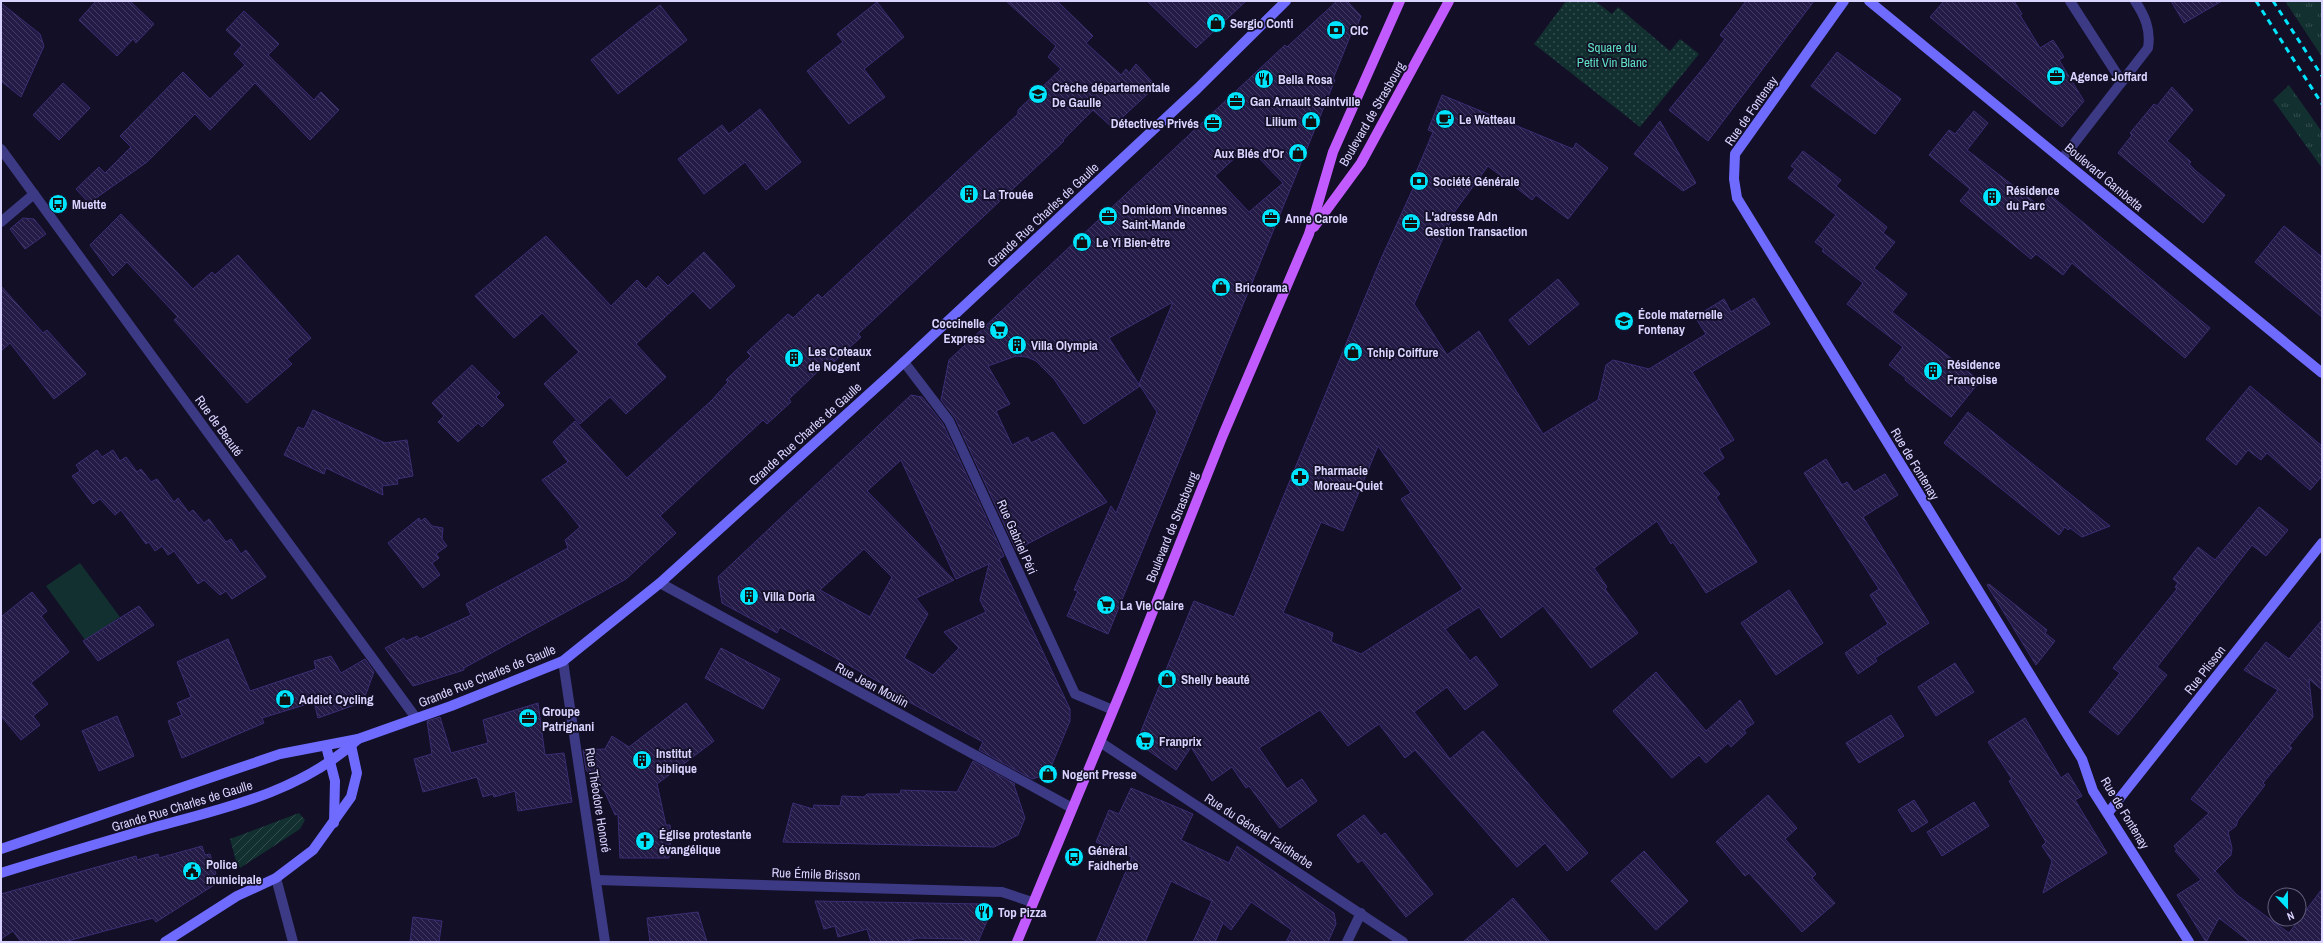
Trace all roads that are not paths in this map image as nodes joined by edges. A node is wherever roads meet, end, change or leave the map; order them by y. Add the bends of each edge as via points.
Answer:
1 (1286, 1) edge
2 (1400, 1) edge
3 (1449, 1) edge
4 (1457, 1) edge
5 (1844, 1) edge
6 (1869, 1) edge
7 (2070, 1) edge
8 (2135, 1) edge
9 (1444, 11) junction
10 (2122, 82) junction
11 (1, 149) edge
12 (2062, 159) junction
13 (34, 194) junction
14 (1, 222) edge
15 (1309, 234) junction
16 (904, 362) junction
17 (2322, 373) edge
18 (2322, 543) edge
19 (660, 584) junction
20 (563, 661) junction
21 (1113, 710) junction
22 (416, 718) junction
23 (355, 742) junction
24 (1100, 742) junction
25 (326, 746) junction
26 (331, 762) junction
27 (1072, 808) junction
28 (2108, 813) junction
29 (334, 823) junction
30 (1, 849) edge
31 (1, 873) edge
32 (276, 878) junction
33 (597, 880) junction
34 (1032, 902) junction
35 (1361, 913) junction
36 (165, 942) edge
37 (293, 942) edge
38 (605, 942) edge
39 (1017, 942) edge
40 (1347, 942) edge
41 (1402, 942) edge
42 (2189, 942) edge

1 - 16 street, Grande Rue Charles de Gaulle via 1192,93
2 - 15 main road, Boulevard de Strasbourg via 1333,152
3 - 9 main road, Boulevard de Strasbourg
4 - 9 main road
5 - 28 street, Rue de Fontenay via 1735,154 1734,179 1737,198 2082,759 2093,791
6 - 12 street, Boulevard Gambetta
7 - 10 street
8 - 10 street via 2147,25 2149,43 2145,54
9 - 15 main road, Boulevard de Strasbourg via 1361,164
10 - 12 street
11 - 13 street, Rue de Beauté
12 - 17 street, Boulevard Gambetta
13 - 14 street
13 - 22 street, Rue de Beauté
15 - 21 main road, Boulevard de Strasbourg via 1223,435
16 - 19 street, Grande Rue Charles de Gaulle
16 - 21 street, Rue Gabriel Péri via 949,421 1075,694
18 - 28 street, Rue Plisson
19 - 20 street, Grande Rue Charles de Gaulle
19 - 27 street, Rue Jean Moulin
20 - 22 street, Grande Rue Charles de Gaulle
20 - 33 street, Rue Théodore Honoré
21 - 24 main road, Boulevard de Strasbourg
22 - 23 street, Grande Rue Charles de Gaulle
23 - 25 street, Grande Rue Charles de Gaulle
23 - 26 street, Grande Rue Charles de Gaulle
23 - 29 street via 356,781 351,797
24 - 27 main road, Boulevard de Strasbourg
24 - 35 street, Rue du Général Faidherbe
25 - 26 street
25 - 30 street, Grande Rue Charles de Gaulle via 280,754
26 - 29 street via 335,781
26 - 31 street, Grande Rue Charles de Gaulle via 275,791
27 - 34 main road, Boulevard de Strasbourg
28 - 42 street, Rue de Fontenay
29 - 32 street via 313,850
32 - 36 street via 237,896
32 - 37 street
33 - 34 street, Rue Émile Brisson via 1002,892
33 - 38 street, Rue Théodore Honoré
34 - 39 main road, Boulevard de Strasbourg
35 - 40 street
35 - 41 street, Rue du Général Faidherbe

